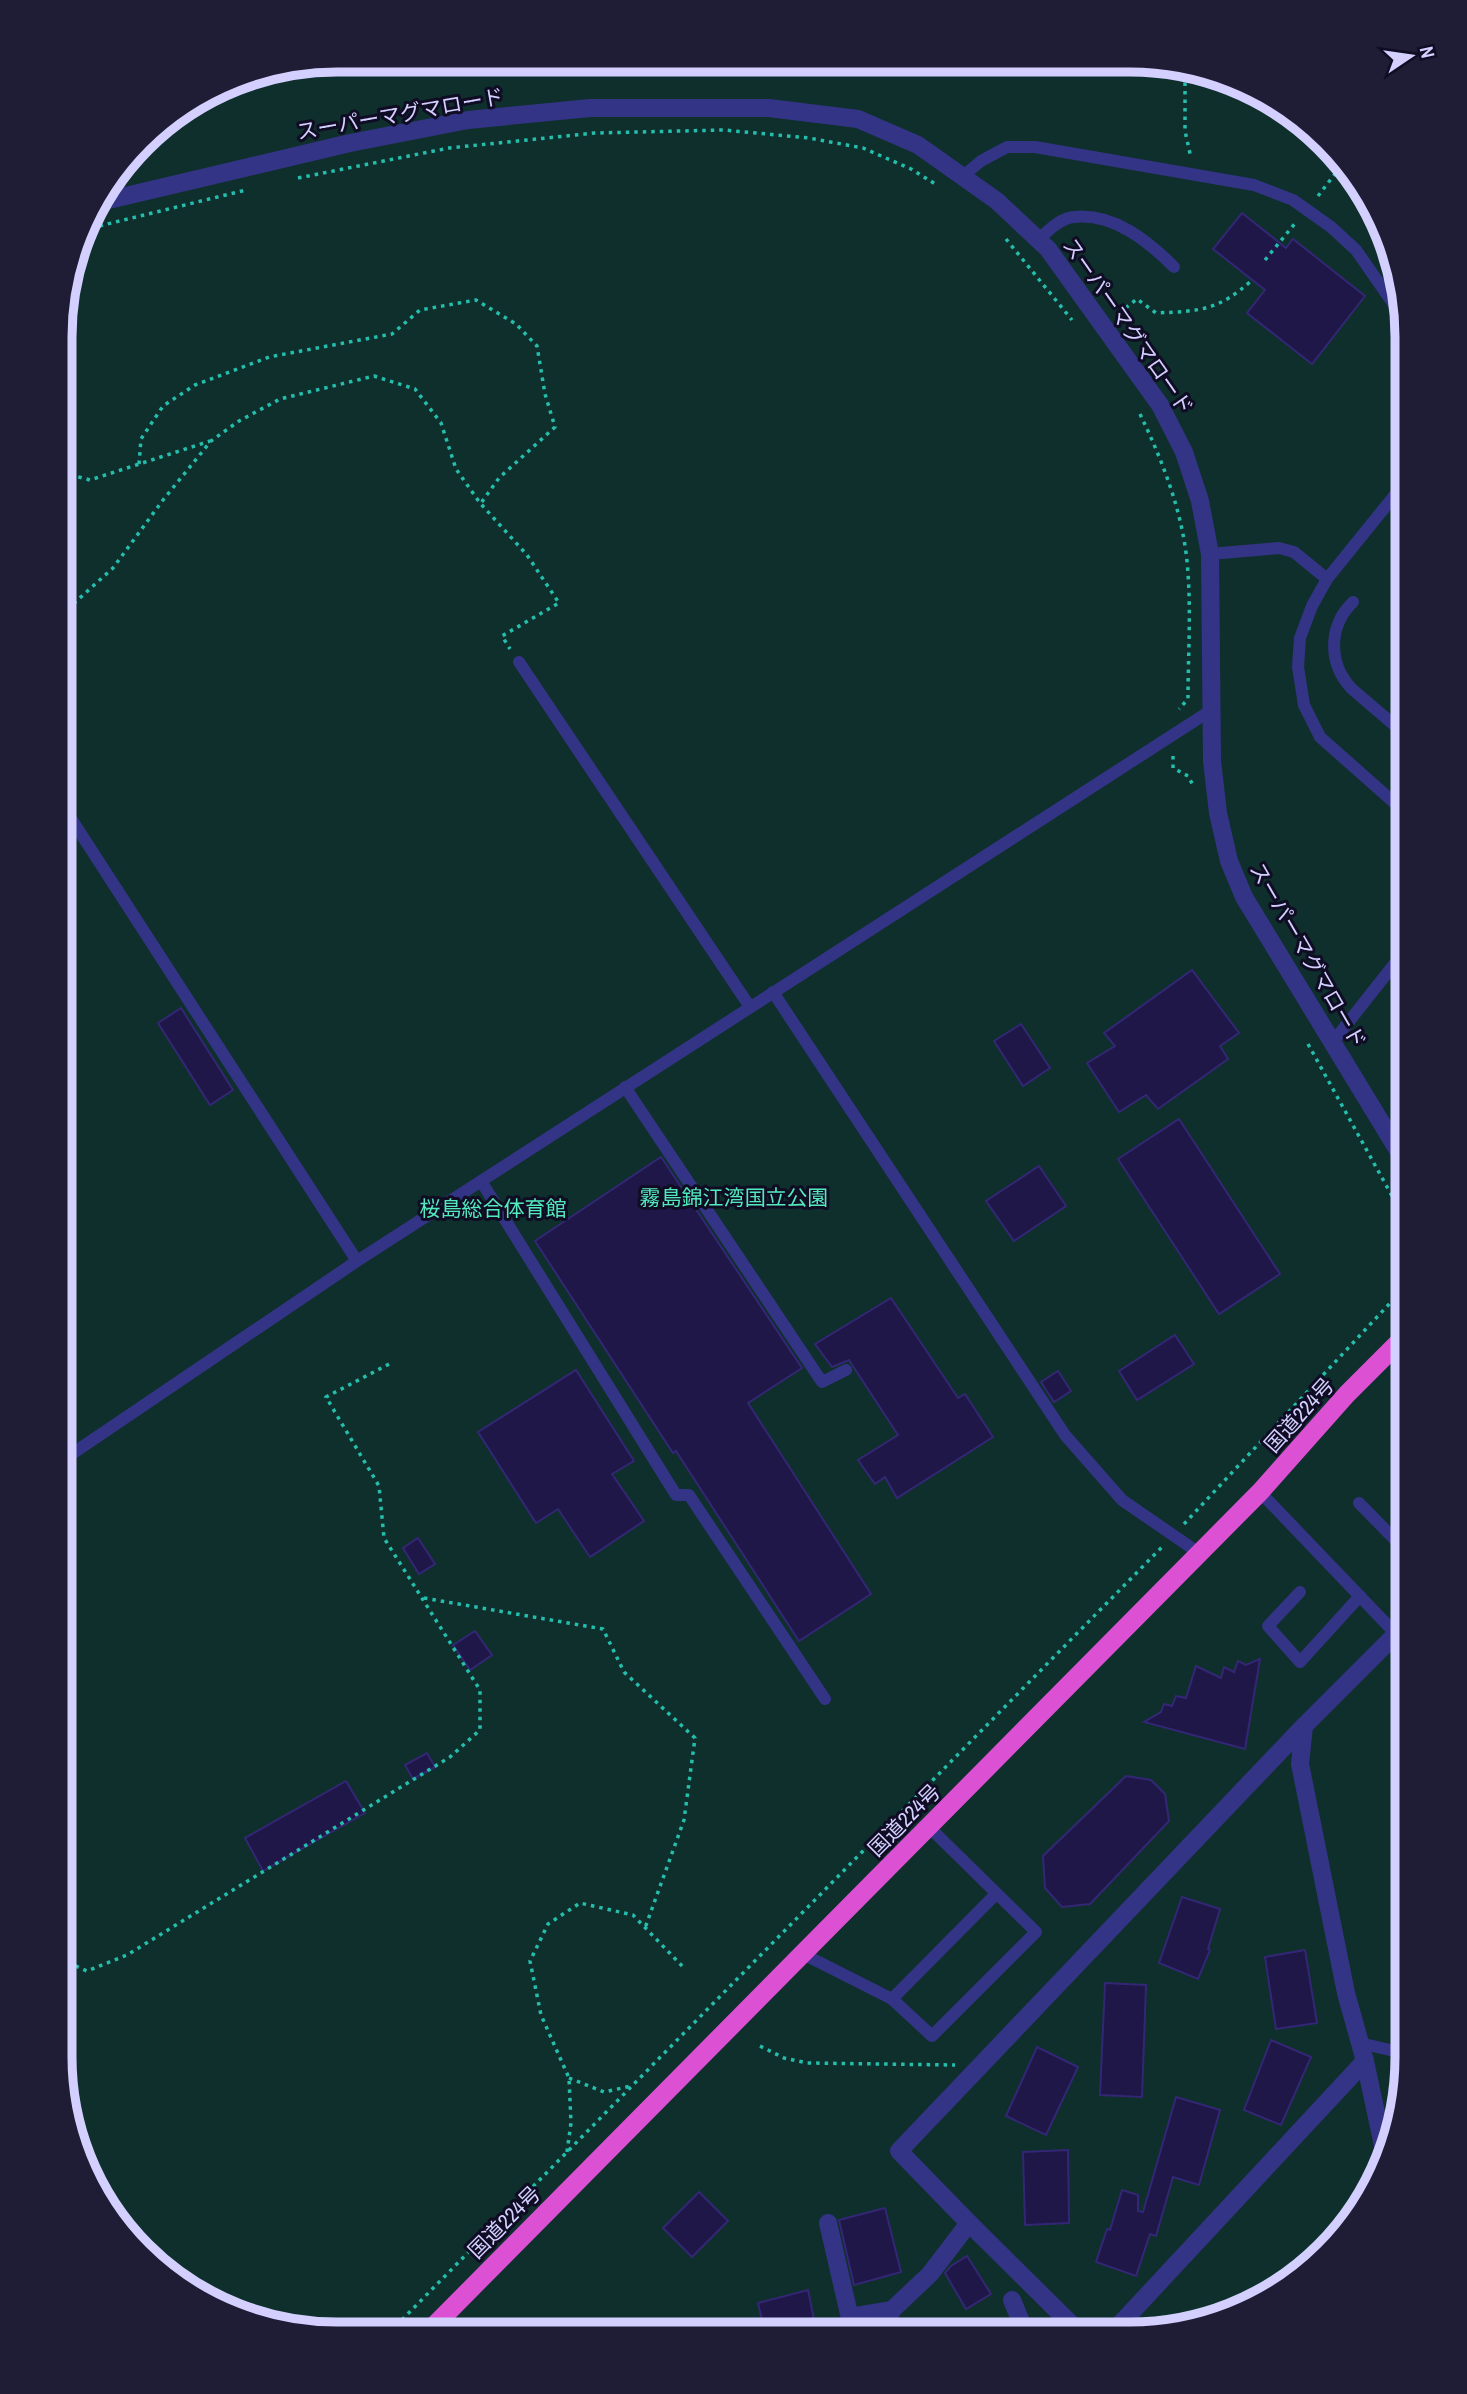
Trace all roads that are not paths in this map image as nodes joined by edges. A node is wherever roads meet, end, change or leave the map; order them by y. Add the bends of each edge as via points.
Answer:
1 (962, 176) junction
2 (110, 200) edge
3 (1038, 240) junction
4 (1174, 267) dead end
5 (1393, 303) edge
6 (1395, 496) edge
7 (1210, 554) junction
8 (1327, 579) junction
9 (1353, 602) dead end
10 (519, 662) road end
11 (1213, 709) junction
12 (1395, 726) edge
13 (1395, 803) edge
14 (72, 820) edge
15 (1395, 963) edge
16 (773, 992) junction
17 (750, 1007) junction
18 (1332, 1043) junction
19 (625, 1087) junction
20 (1395, 1145) edge
21 (481, 1181) junction
22 (358, 1261) junction
23 (1395, 1346) edge
24 (846, 1370) dead end
25 (72, 1454) edge
26 (1260, 1492) junction
27 (1359, 1503) dead end
28 (1395, 1540) edge
29 (1199, 1553) junction
30 (1300, 1592) dead end
31 (1360, 1596) junction
32 (1395, 1623) edge
33 (1395, 1634) edge
34 (825, 1699) dead end
35 (1304, 1726) junction
36 (929, 1827) junction
37 (996, 1894) junction
38 (803, 1954) junction
39 (892, 1999) junction
40 (1360, 2043) junction
41 (1395, 2051) edge
42 (1365, 2061) junction
43 (1382, 2140) edge
44 (828, 2223) dead end
45 (969, 2223) junction
46 (1012, 2300) dead end
47 (892, 2310) junction
48 (438, 2322) edge
49 (888, 2322) edge
50 (1021, 2322) edge
51 (1069, 2322) edge
52 (1122, 2322) edge

1 - 2 street, スーパーマグマロード via 918,145 858,119 769,108 590,108 455,122
1 - 3 street, スーパーマグマロード
1 - 5 lane via 1007,147 1035,147 1254,185 1293,200 1356,250
3 - 4 lane via 1054,225 1073,217 1095,218 1149,242
3 - 7 street, スーパーマグマロード via 1160,405 1184,452
6 - 8 lane
7 - 8 lane via 1279,548 1294,552
7 - 11 street, スーパーマグマロード
8 - 13 lane via 1300,638 1297,667 1304,705 1320,737
9 - 12 lane via 1335,629 1338,668 1352,690
10 - 17 lane
11 - 16 lane
11 - 18 street, スーパーマグマロード via 1212,761 1229,861 1244,897
14 - 22 lane
15 - 18 lane
16 - 17 lane
16 - 29 lane via 1065,1435 1122,1500
17 - 19 lane
18 - 20 street, スーパーマグマロード
19 - 21 lane
19 - 24 lane via 822,1382
21 - 22 lane
21 - 34 lane via 676,1495 690,1495
22 - 25 lane
23 - 26 highway, 国道224号
26 - 29 highway, 国道224号
26 - 31 lane
27 - 28 lane
29 - 36 highway, 国道224号
30 - 31 lane via 1268,1626 1300,1662
31 - 32 lane
33 - 35 street
35 - 40 street via 1300,1764
35 - 45 street via 899,2151
36 - 37 lane
36 - 38 highway, 国道224号
37 - 39 lane
37 - 39 lane via 1035,1932 1026,1942 932,2036
38 - 39 lane
38 - 48 highway, 国道224号
40 - 41 lane
40 - 42 street
42 - 43 street
42 - 52 street
44 - 47 street via 851,2322
45 - 47 street via 930,2274
45 - 51 street
46 - 50 street
47 - 49 street

